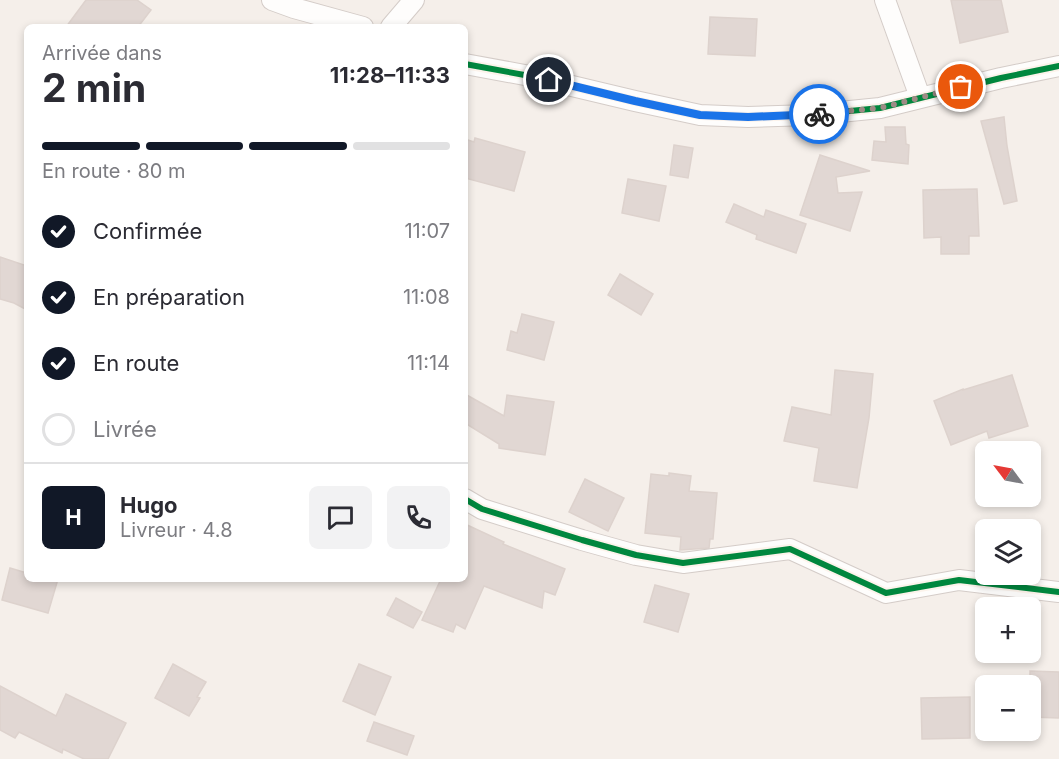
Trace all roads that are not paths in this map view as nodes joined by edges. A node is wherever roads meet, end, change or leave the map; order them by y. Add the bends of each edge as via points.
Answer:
1 (272, 0) edge
2 (414, 0) edge
3 (885, 0) edge
4 (351, 24) edge
5 (394, 24) edge
6 (468, 65) edge
7 (1059, 66) edge
8 (920, 97) junction
9 (468, 501) edge
10 (1059, 592) edge

1 - 4 street
2 - 5 street
3 - 8 street
6 - 8 street via 700,115 810,115 880,108
7 - 8 street
9 - 10 street via 516,520 669,562 790,549 886,593 959,580

